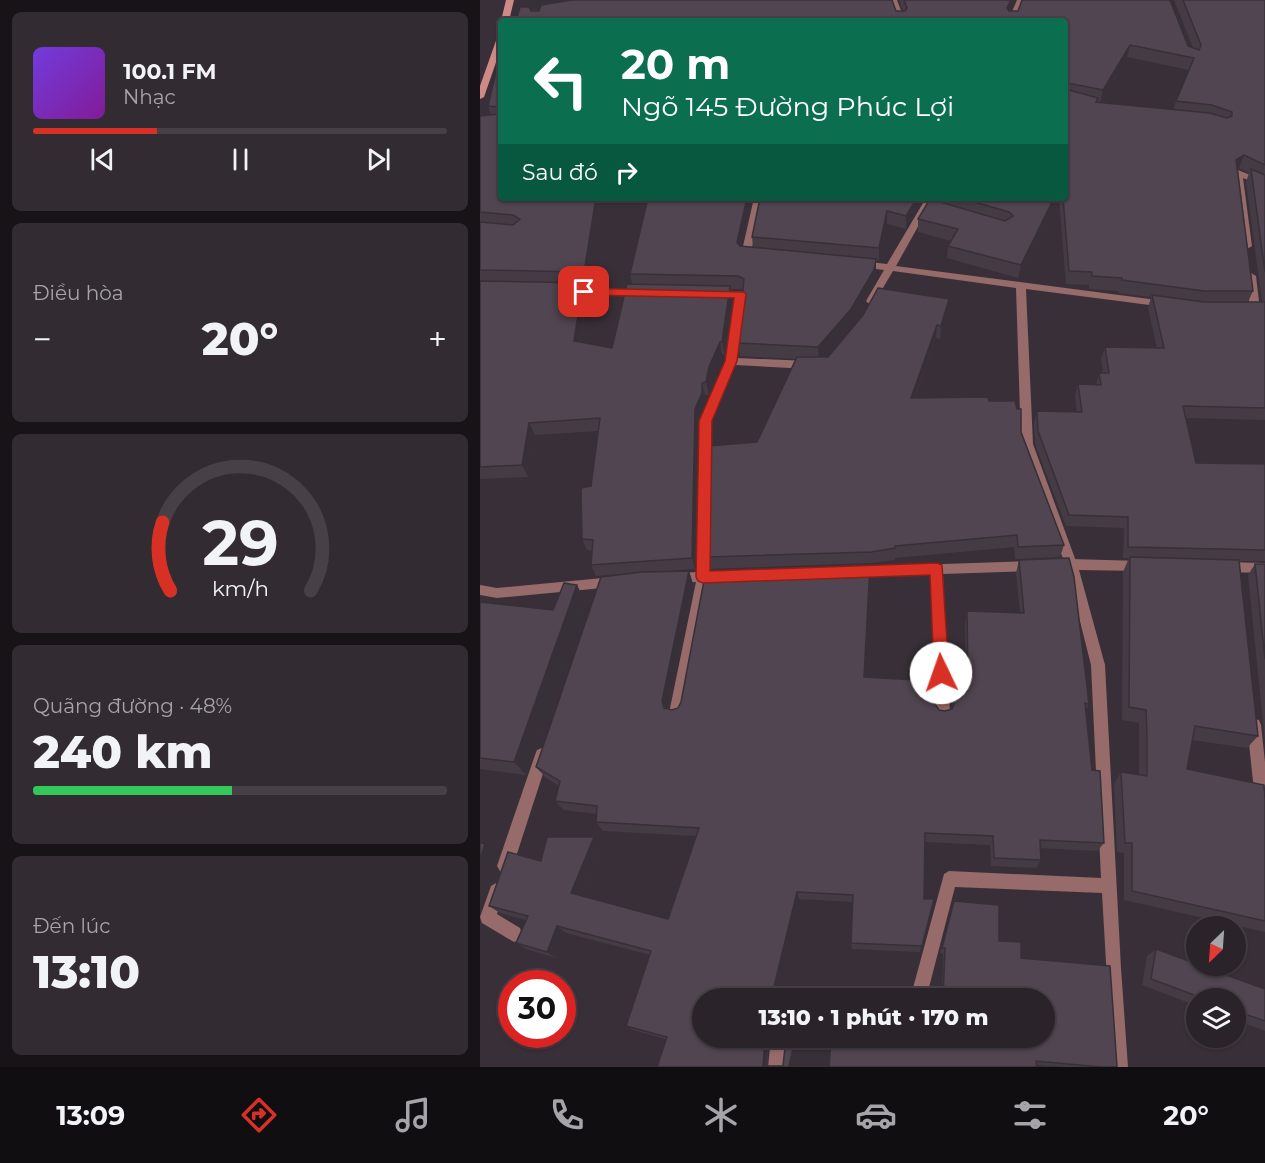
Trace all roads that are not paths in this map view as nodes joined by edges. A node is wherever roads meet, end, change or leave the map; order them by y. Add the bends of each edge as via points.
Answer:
1 (510, 0) edge
2 (893, 0) edge
3 (1021, 0) edge
4 (517, 15) edge
5 (506, 18) edge
6 (900, 18) edge
7 (1013, 18) edge
8 (498, 46) edge
9 (480, 97) edge
10 (1265, 184) edge
11 (757, 201) edge
12 (931, 204) edge
13 (1248, 253) edge
14 (768, 257) edge
15 (846, 263) edge
16 (1250, 264) edge
17 (891, 267) junction
18 (1021, 285) junction
19 (564, 292) edge
20 (658, 293) edge
21 (705, 294) edge
22 (1175, 306) edge
23 (1244, 310) edge
24 (1260, 310) edge
25 (862, 315) edge
26 (731, 361) junction
27 (823, 366) edge
28 (1071, 564) junction
29 (1154, 566) edge
30 (1214, 567) edge
31 (1265, 568) edge
32 (937, 569) junction
33 (843, 572) edge
34 (738, 576) edge
35 (703, 577) junction
36 (658, 578) edge
37 (623, 581) edge
38 (480, 590) edge
39 (1252, 707) edge
40 (676, 713) edge
41 (943, 714) edge
42 (548, 739) edge
43 (1263, 811) edge
44 (1108, 886) junction
45 (514, 934) dead end
46 (921, 988) edge
47 (778, 1048) edge
48 (776, 1067) edge
49 (1120, 1067) edge

1 - 5 street
2 - 6 street
3 - 7 street
4 - 5 street
8 - 9 street
10 - 13 street via 1238,173
11 - 14 street via 746,255
12 - 17 street
15 - 17 street
16 - 24 street
17 - 18 street
17 - 25 street
18 - 22 street
18 - 28 street via 1027,444
19 - 20 street
21 - 26 street via 740,294
23 - 24 street
26 - 27 street
26 - 35 street via 705,421
28 - 29 street
28 - 32 street
28 - 44 street via 1098,665
30 - 31 street via 1239,573
32 - 33 street
32 - 41 street
34 - 35 street
35 - 36 street
35 - 40 street
37 - 38 street via 598,589 497,593
39 - 43 street
42 - 45 street via 488,917
44 - 46 street via 949,879
44 - 49 street
47 - 48 street

